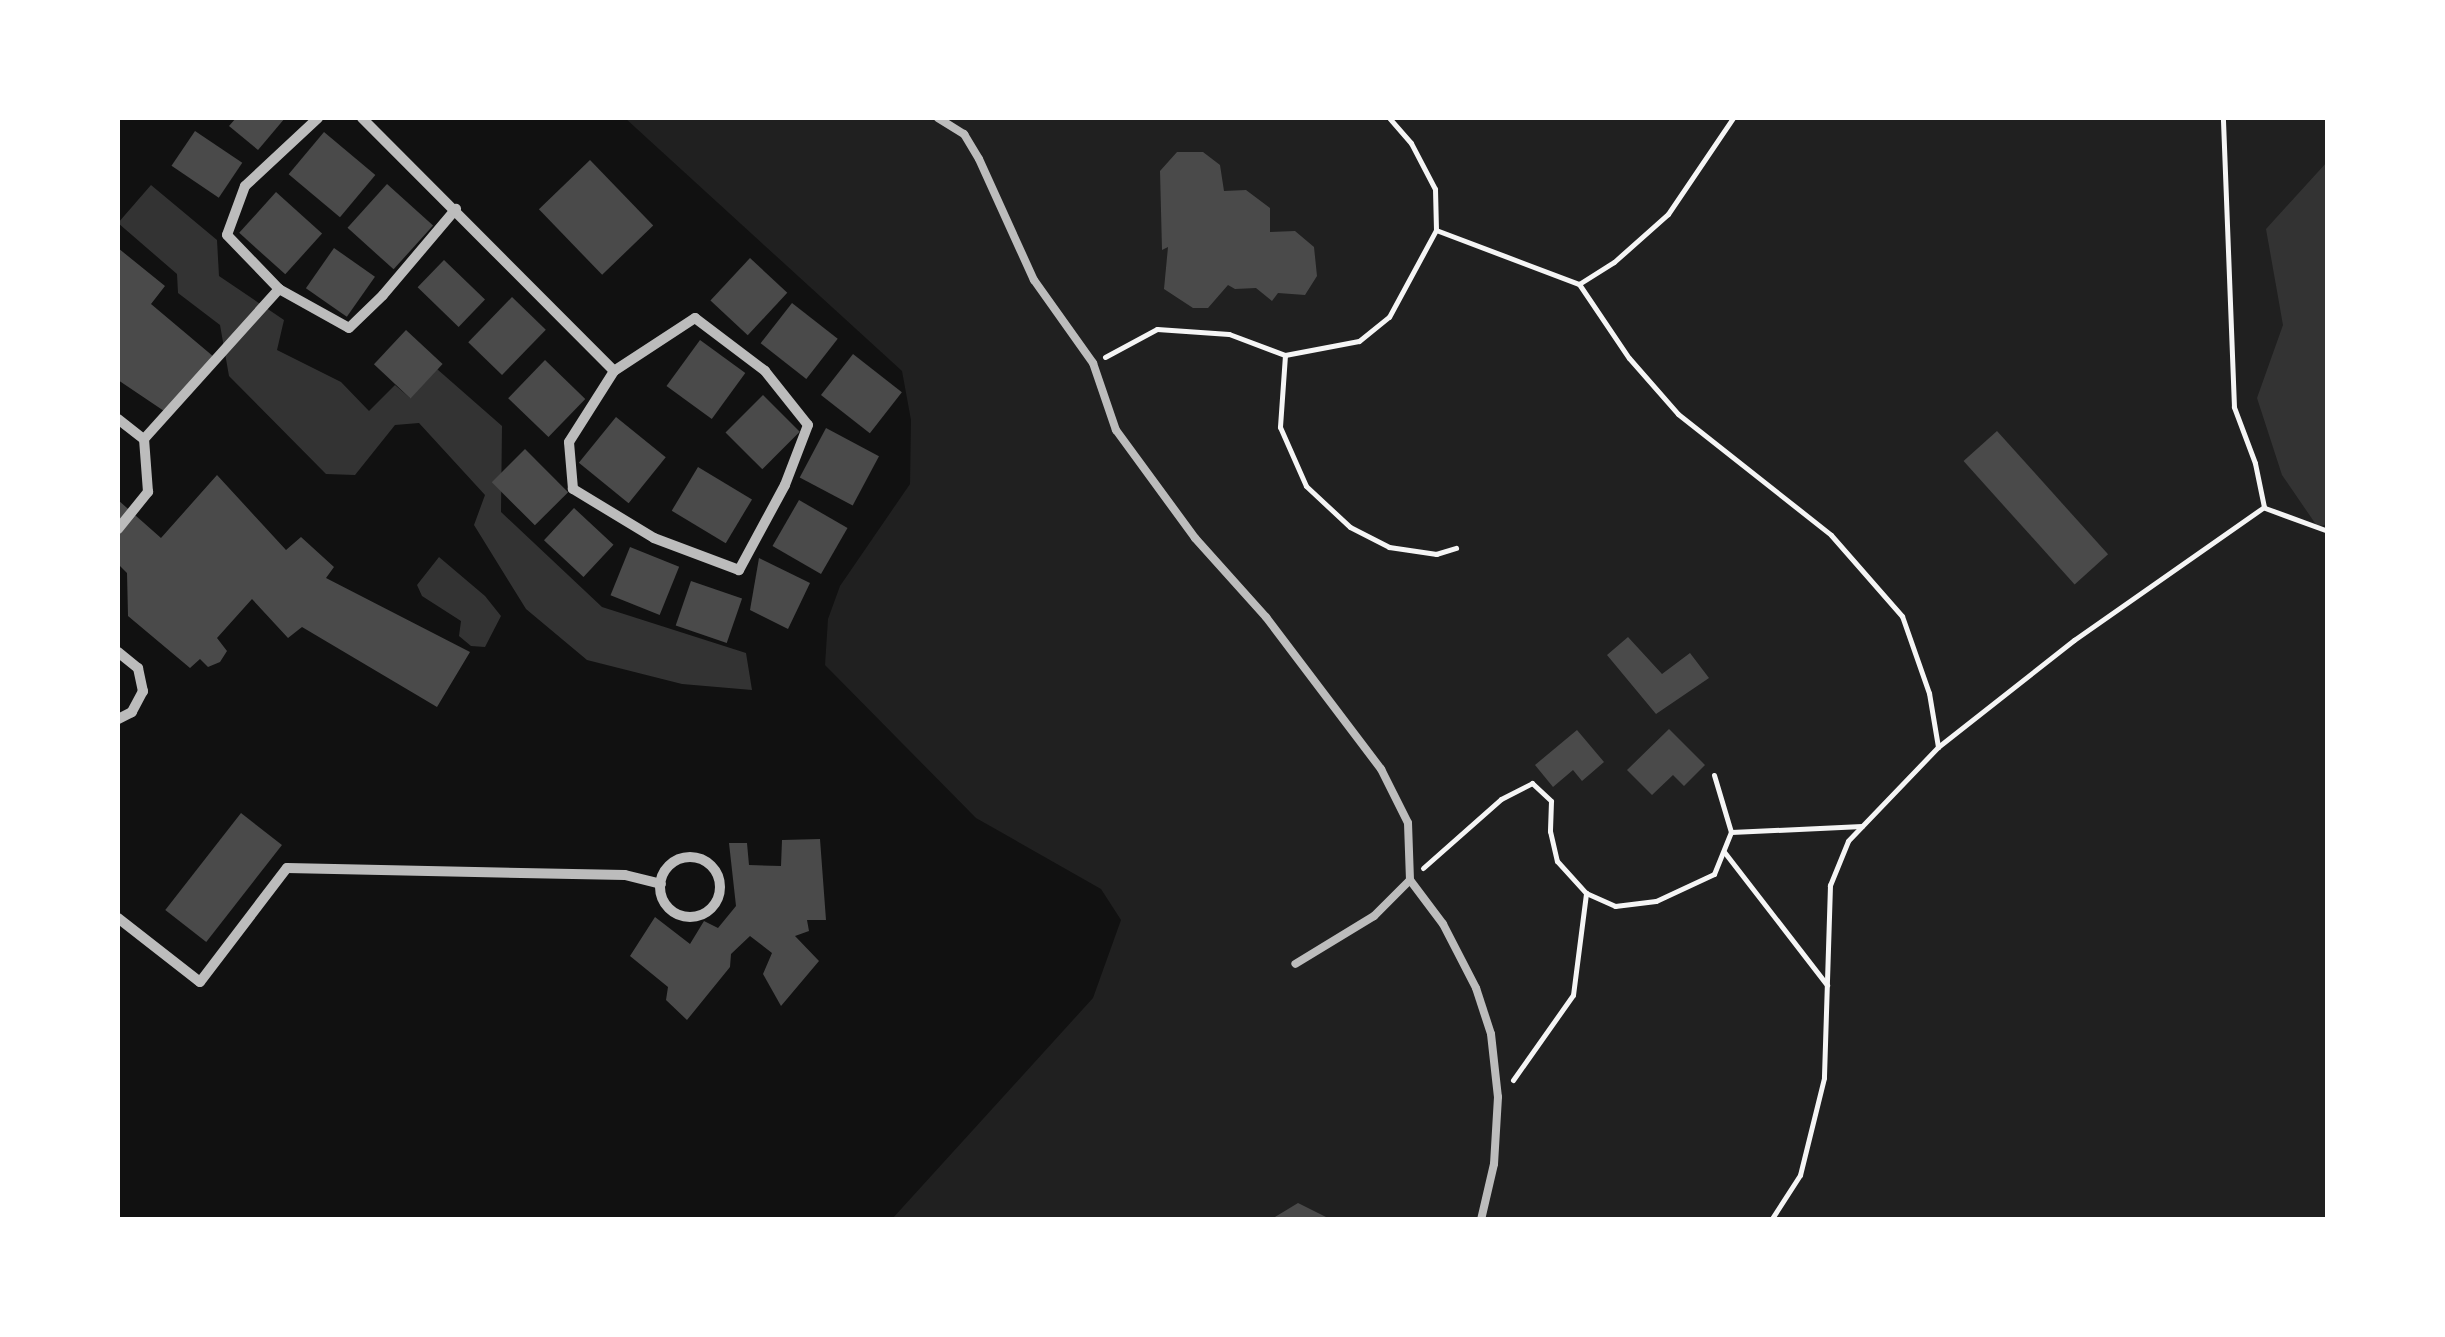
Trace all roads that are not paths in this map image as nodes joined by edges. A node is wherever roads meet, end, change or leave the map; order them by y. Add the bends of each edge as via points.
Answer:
1 (318, 118) edge
2 (362, 118) edge
3 (938, 118) edge
4 (456, 209) junction
5 (279, 289) junction
6 (614, 371) junction
7 (118, 418) edge
8 (144, 440) junction
9 (118, 529) edge
10 (118, 652) edge
11 (118, 719) edge
12 (1410, 880) junction
13 (661, 884) junction
14 (118, 918) edge
15 (1296, 964) dead end
16 (1481, 1220) edge

1 - 5 street via 245,186 227,235
2 - 4 street
3 - 12 lane via 964,134 1034,280 1093,363 1116,430 1381,769 1408,822
4 - 5 street via 350,328
4 - 6 street
5 - 8 street
6 - 6 street via 569,442 574,489 654,538 740,570 786,484 808,425 765,371 695,318
7 - 8 street
8 - 9 street via 148,492
10 - 11 street via 138,668 143,691 132,712
12 - 15 lane via 1374,916
12 - 16 lane via 1443,924 1491,1034 1498,1097 1494,1164
13 - 13 street via 668,866 696,858 718,876 719,895 708,911 690,917 665,904
13 - 14 street via 624,876 286,868 200,982

